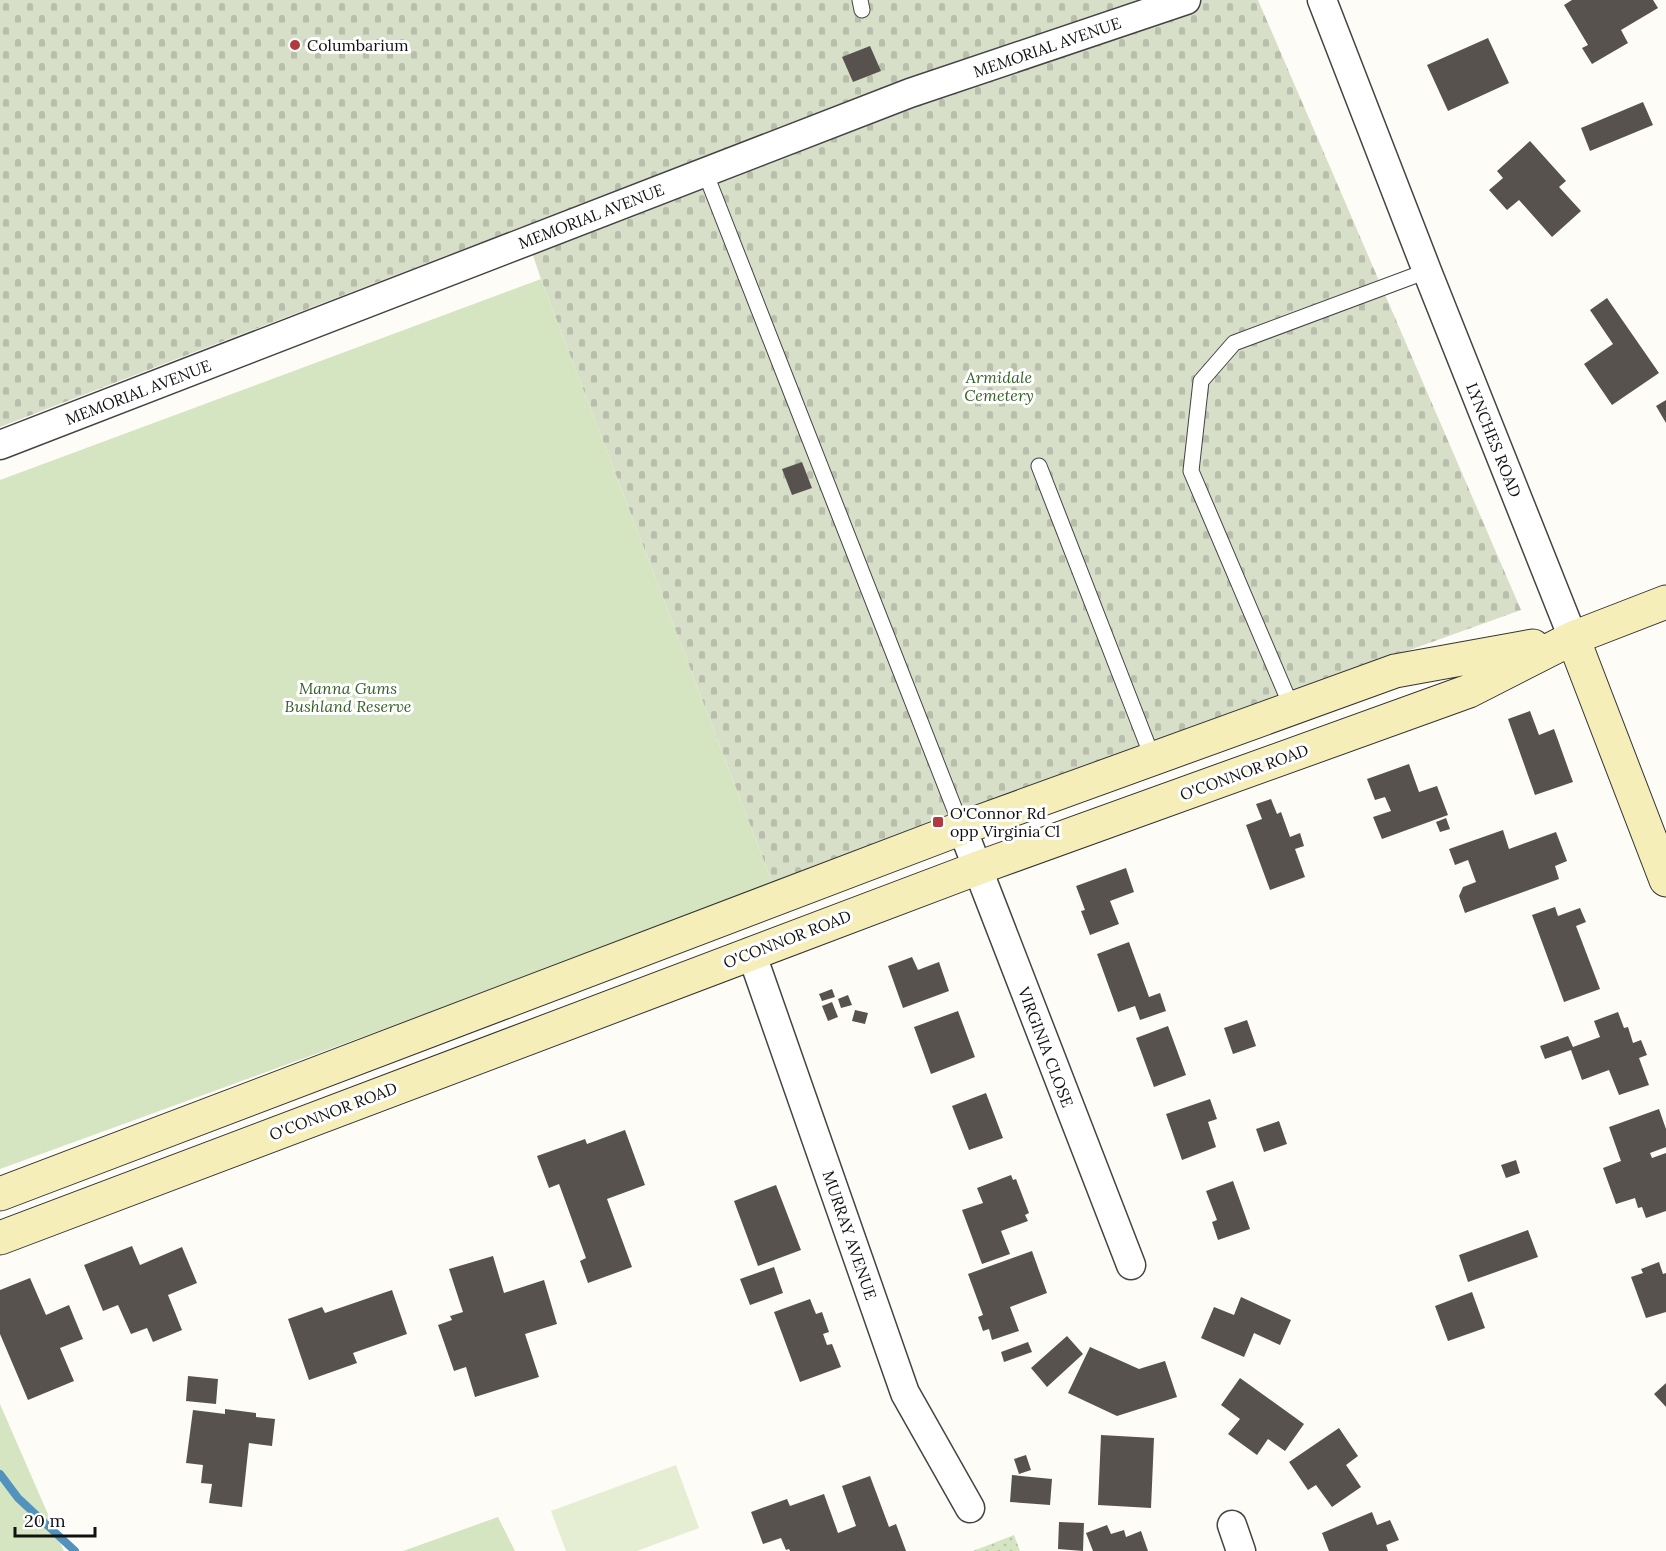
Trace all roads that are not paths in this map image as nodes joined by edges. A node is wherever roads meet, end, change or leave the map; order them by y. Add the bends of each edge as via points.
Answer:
1 (1186, 0) edge
2 (1322, 0) edge
3 (705, 172) junction
4 (1427, 271) junction
5 (0, 445) edge
6 (1039, 466) dead end
7 (1666, 602) edge
8 (1573, 638) junction
9 (1292, 708) junction
10 (1153, 759) junction
11 (962, 828) junction
12 (978, 868) junction
13 (1666, 879) edge
14 (751, 952) junction
15 (0, 1194) edge
16 (0, 1238) edge
17 (1131, 1265) dead end
18 (970, 1508) dead end

1 - 3 street, MEMORIAL AVENUE via 910,93
2 - 4 street, LYNCHES ROAD
3 - 5 street, MEMORIAL AVENUE
3 - 11 lane
4 - 8 street, LYNCHES ROAD
4 - 9 lane via 1234,343 1201,381 1191,471
6 - 10 lane
7 - 8 street, O'CONNOR ROAD
8 - 9 street, O'CONNOR ROAD via 1395,671
8 - 12 street, O'CONNOR ROAD via 1469,691
8 - 13 street, LYNCHES ROAD
9 - 10 street, O'CONNOR ROAD
10 - 11 street, O'CONNOR ROAD
11 - 12 street, VIRGINIA CLOSE
11 - 15 street, O'CONNOR ROAD
12 - 14 street, O'CONNOR ROAD
12 - 17 street, VIRGINIA CLOSE
14 - 16 street, O'CONNOR ROAD
14 - 18 street, MURRAY AVENUE via 905,1393

